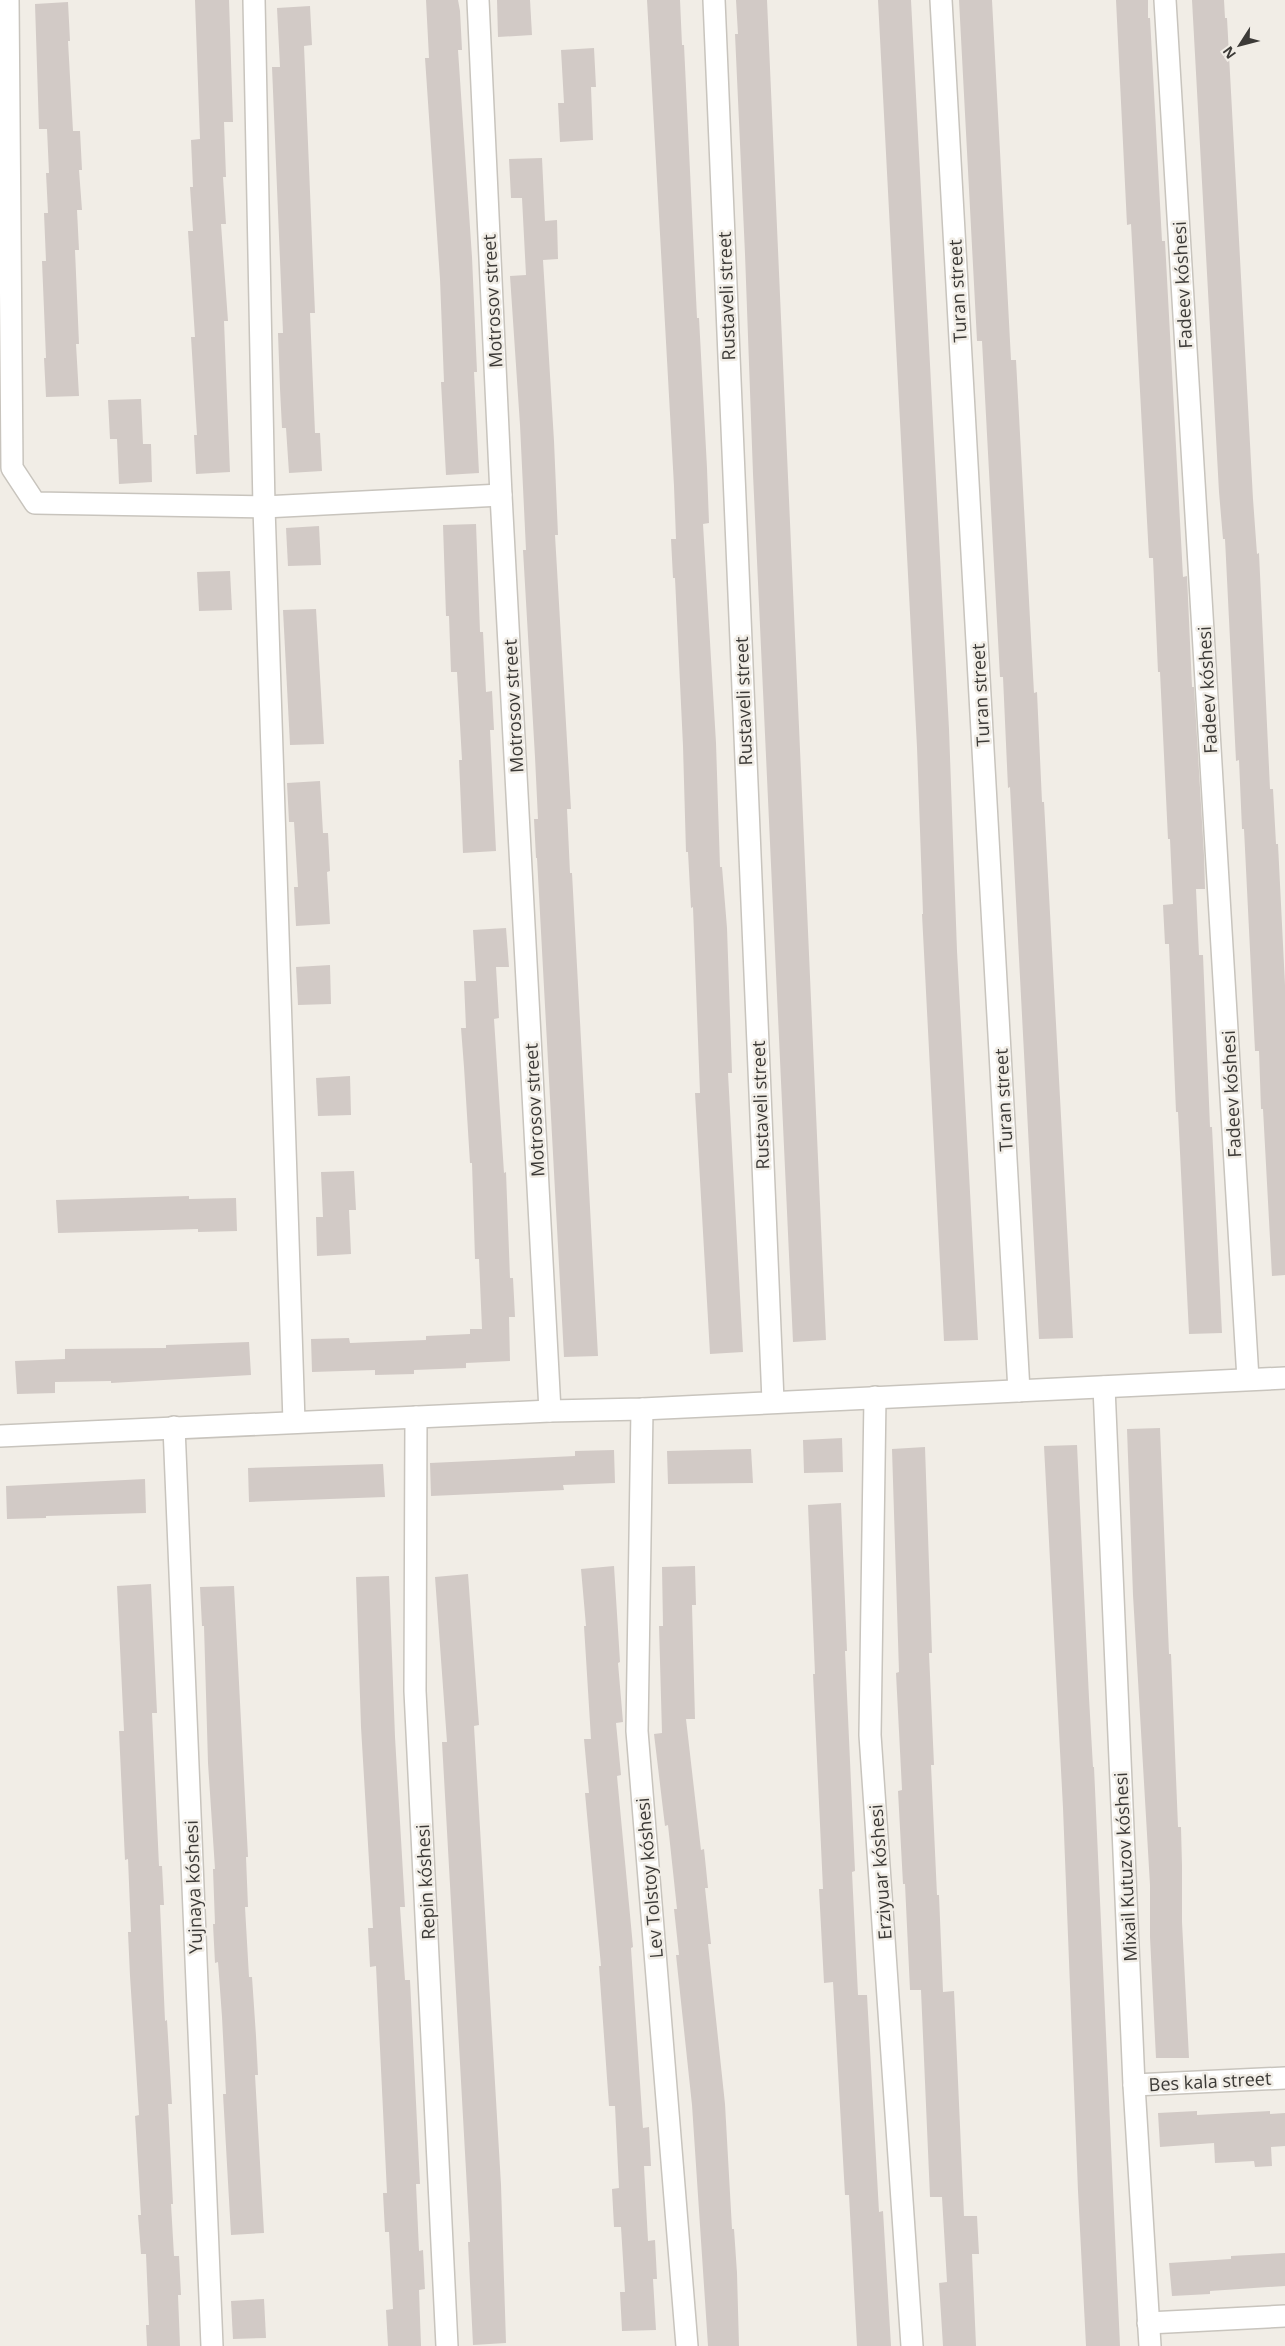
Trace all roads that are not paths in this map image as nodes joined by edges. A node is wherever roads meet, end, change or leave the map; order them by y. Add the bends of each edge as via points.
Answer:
1 (8, 0) edge
2 (254, 0) edge
3 (478, 0) edge
4 (714, 0) edge
5 (941, 0) edge
6 (1165, 0) edge
7 (6, 468) edge
8 (501, 495) junction
9 (264, 507) junction
10 (1285, 1378) edge
11 (1248, 1379) junction
12 (1104, 1387) junction
13 (1019, 1391) junction
14 (876, 1397) junction
15 (773, 1401) junction
16 (642, 1409) junction
17 (550, 1411) junction
18 (416, 1417) junction
19 (294, 1422) junction
20 (174, 1427) junction
21 (0, 1436) edge
22 (1285, 2078) edge
23 (1134, 2085) junction
24 (1285, 2316) edge
25 (1148, 2323) junction
26 (212, 2346) edge
27 (447, 2346) edge
28 (687, 2346) edge
29 (912, 2346) edge
30 (1150, 2346) edge

1 - 7 street
2 - 9 street
3 - 8 street, Motrosov street
4 - 15 street, Rustaveli street
5 - 13 street, Turan street
6 - 11 street, Fadeev kóshesi
7 - 9 street via 36,502
8 - 9 street
8 - 17 street, Motrosov street
9 - 19 street
10 - 11 street
11 - 12 street
12 - 13 street
12 - 23 street, Mixail Kutuzov kóshesi
13 - 14 street
14 - 15 street
14 - 29 street, Erziyuar kóshesi via 870,1735
15 - 16 street
16 - 17 street
16 - 28 street, Lev Tolstoy kóshesi via 637,1731
17 - 18 street
18 - 19 street
18 - 27 street, Repin kóshesi via 415,1691
19 - 20 street
20 - 21 street
20 - 26 street, Yujnaya kóshesi
22 - 23 street, Bes kala street
23 - 25 street, Mixail Kutuzov kóshesi
24 - 25 street
25 - 30 street, Mixail Kutuzov kóshesi

